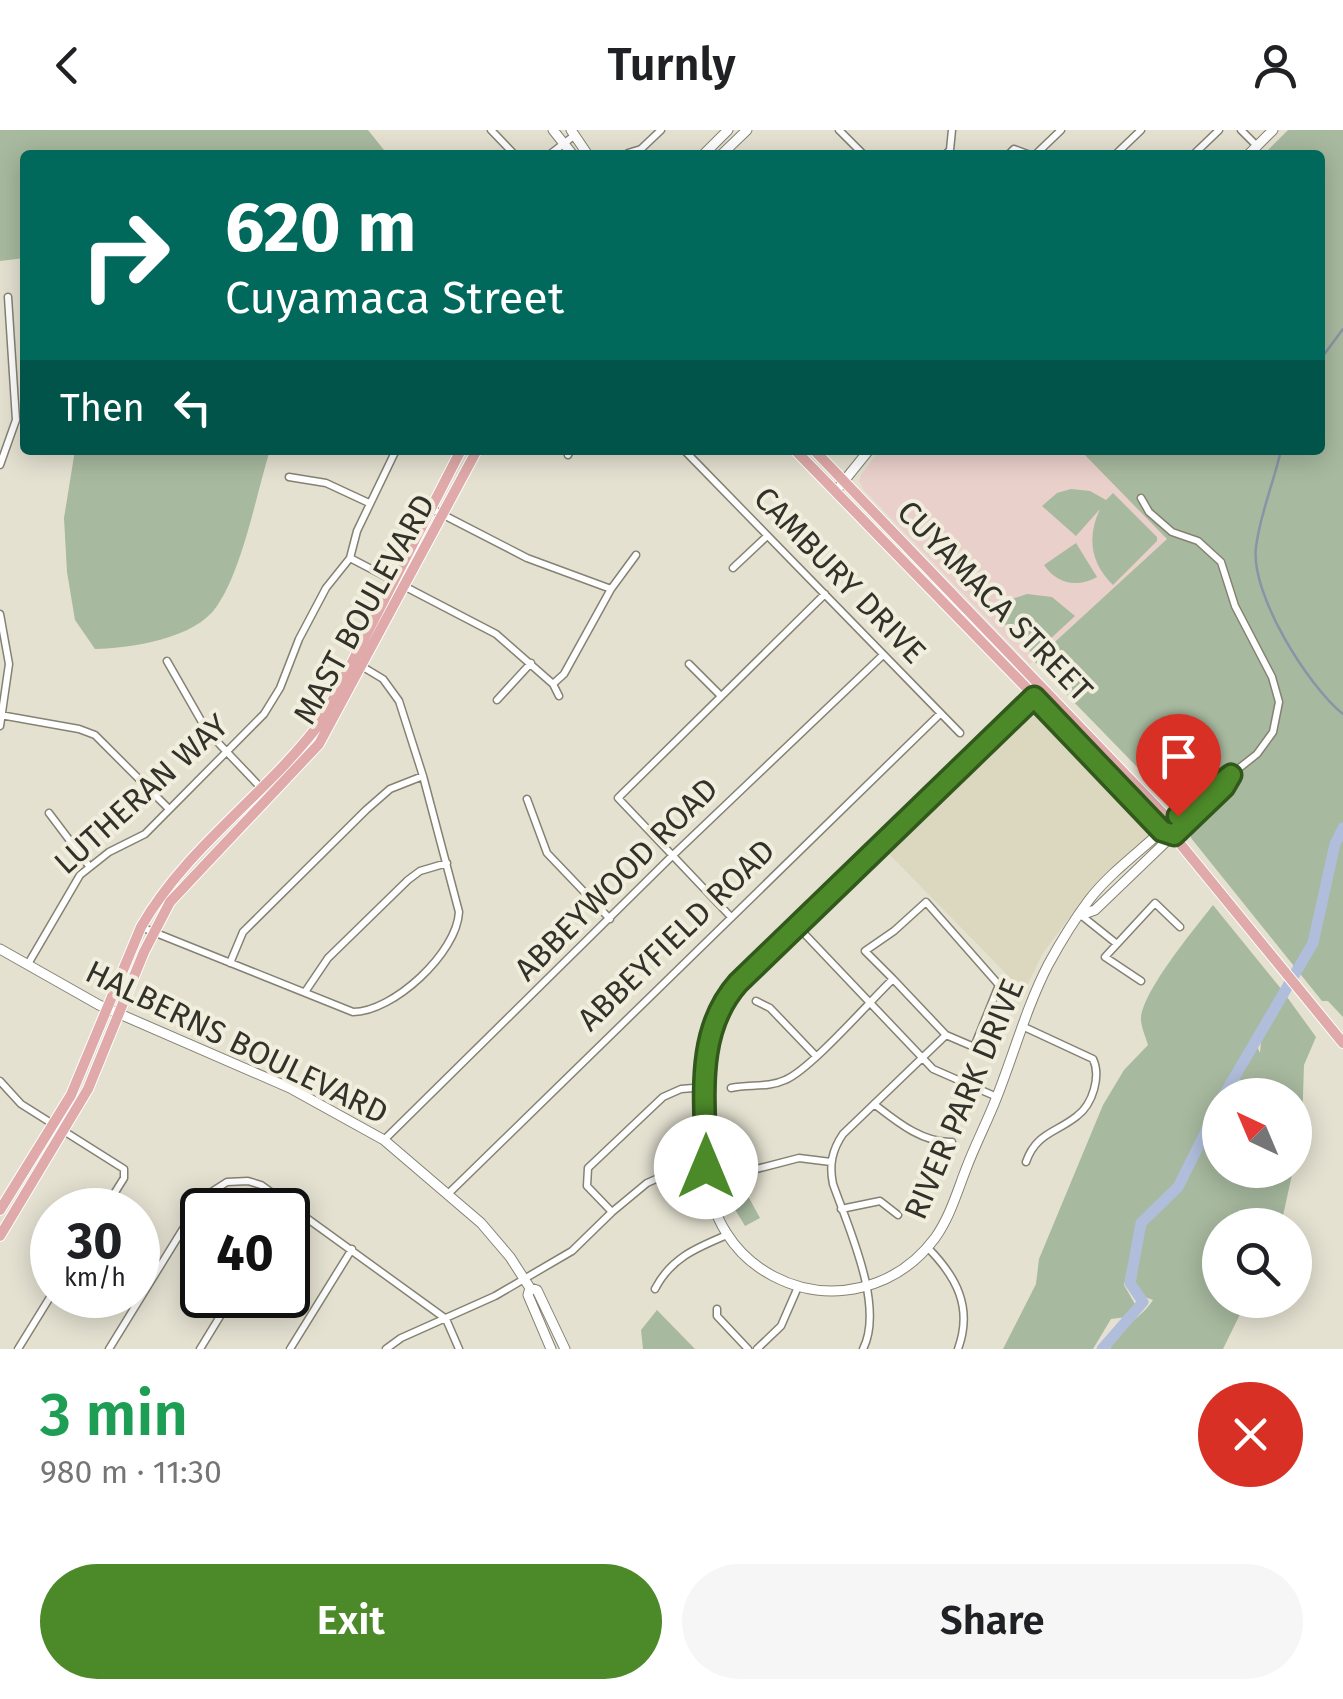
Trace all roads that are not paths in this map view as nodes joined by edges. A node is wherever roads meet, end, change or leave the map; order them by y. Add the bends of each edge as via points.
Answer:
1 (491, 130) edge
2 (553, 130) edge
3 (661, 130) edge
4 (728, 130) edge
5 (746, 130) edge
6 (840, 130) edge
7 (1061, 130) edge
8 (1141, 130) edge
9 (1220, 130) edge
10 (1240, 130) edge
11 (1273, 130) edge
12 (573, 132) edge
13 (564, 143) junction
14 (1257, 146) junction
15 (510, 150) edge
16 (555, 150) edge
17 (569, 150) edge
18 (638, 150) edge
19 (708, 150) edge
20 (726, 150) edge
21 (859, 150) edge
22 (1038, 150) edge
23 (1121, 150) edge
24 (1198, 150) edge
25 (1253, 150) edge
26 (8, 297) dead end
27 (393, 455) edge
28 (458, 455) edge
29 (474, 455) edge
30 (689, 455) edge
31 (800, 455) edge
32 (819, 455) edge
33 (866, 455) edge
34 (0, 465) edge
35 (289, 477) dead end
36 (844, 482) junction
37 (835, 491) junction
38 (1141, 498) dead end
39 (369, 503) junction
40 (430, 508) junction
41 (444, 514) junction
42 (767, 536) junction
43 (636, 555) dead end
44 (350, 558) junction
45 (734, 568) dead end
46 (399, 585) junction
47 (611, 590) junction
48 (825, 594) junction
49 (0, 614) edge
50 (982, 624) junction
51 (973, 632) junction
52 (3, 634) edge
53 (883, 654) junction
54 (168, 661) dead end
55 (531, 662) junction
56 (358, 664) junction
57 (689, 664) dead end
58 (553, 684) junction
59 (559, 696) dead end
60 (720, 696) junction
61 (1034, 697) junction
62 (497, 700) dead end
63 (940, 714) junction
64 (1, 715) edge
65 (0, 726) edge
66 (960, 734) dead end
67 (227, 752) junction
68 (1231, 775) junction
69 (424, 776) junction
70 (262, 788) junction
71 (271, 798) junction
72 (527, 798) dead end
73 (169, 808) junction
74 (48, 813) dead end
75 (1171, 822) junction
76 (1168, 833) junction
77 (671, 857) junction
78 (447, 863) junction
79 (89, 866) junction
80 (1081, 915) junction
81 (731, 916) junction
82 (610, 919) junction
83 (797, 926) junction
84 (141, 927) junction
85 (1180, 928) dead end
86 (153, 932) junction
87 (1117, 944) junction
88 (0, 948) edge
89 (230, 963) junction
90 (28, 964) junction
91 (892, 979) junction
92 (1141, 980) dead end
93 (305, 992) junction
94 (756, 1001) dead end
95 (869, 1002) junction
96 (114, 1011) junction
97 (1021, 1025) junction
98 (946, 1035) junction
99 (1343, 1042) edge
100 (815, 1055) junction
101 (921, 1058) junction
102 (0, 1081) edge
103 (706, 1087) junction
104 (731, 1088) dead end
105 (997, 1097) junction
106 (874, 1104) junction
107 (53, 1124) junction
108 (65, 1131) junction
109 (384, 1140) junction
110 (952, 1142) dead end
111 (832, 1162) junction
112 (1026, 1162) dead end
113 (706, 1167) junction
114 (734, 1175) dead end
115 (118, 1188) edge
116 (216, 1188) edge
117 (266, 1188) edge
118 (449, 1194) junction
119 (841, 1209) junction
120 (0, 1210) edge
121 (612, 1212) junction
122 (898, 1215) dead end
123 (310, 1222) edge
124 (180, 1234) edge
125 (727, 1235) junction
126 (0, 1236) edge
127 (928, 1247) junction
128 (352, 1249) junction
129 (527, 1284) junction
130 (798, 1287) junction
131 (866, 1287) junction
132 (655, 1289) dead end
133 (717, 1309) dead end
134 (37, 1318) edge
135 (219, 1318) edge
136 (446, 1320) junction
137 (18, 1349) edge
138 (109, 1349) edge
139 (200, 1349) edge
140 (290, 1349) edge
141 (386, 1349) edge
142 (458, 1349) edge
143 (551, 1349) edge
144 (564, 1349) edge
145 (748, 1349) edge
146 (756, 1349) edge
147 (863, 1349) edge
148 (958, 1349) edge

1 - 15 street
2 - 13 street
3 - 18 street
4 - 19 street
5 - 20 street
6 - 21 street
7 - 22 street
8 - 23 street
9 - 24 street
10 - 14 street
11 - 14 street
12 - 13 street
13 - 16 street
13 - 17 street
14 - 25 street
26 - 34 street via 16,420
27 - 39 street, LUTHERAN WAY
28 - 40 main road, MAST BOULEVARD
29 - 41 main road, MAST BOULEVARD
30 - 42 street, CAMBURY DRIVE
31 - 37 main road, CUYAMACA STREET
32 - 36 main road, CUYAMACA STREET
33 - 36 street
35 - 39 street via 326,483
36 - 37 street
36 - 50 main road, CUYAMACA STREET
37 - 51 main road, CUYAMACA STREET
38 - 68 street, RIVER PARK DRIVE via 1172,532 1198,541 1221,562 1235,606 1277,687 1274,732
39 - 44 street, LUTHERAN WAY
40 - 41 street
40 - 46 main road, MAST BOULEVARD
41 - 46 main road, MAST BOULEVARD
41 - 47 street via 527,558
42 - 45 street
42 - 48 street, CAMBURY DRIVE
43 - 47 street
44 - 46 street
44 - 67 street, LUTHERAN WAY via 326,588 272,703
46 - 55 street via 496,634
46 - 56 main road, MAST BOULEVARD
47 - 58 street
48 - 53 street, CAMBURY DRIVE
48 - 60 street
49 - 52 street
50 - 51 main road
50 - 75 main road, CUYAMACA STREET
51 - 61 main road, CUYAMACA STREET
52 - 64 street via 9,664
53 - 63 street, CAMBURY DRIVE
53 - 77 street, ABBEYWOOD ROAD
54 - 67 street via 207,731
55 - 58 street
55 - 62 street
56 - 69 street via 383,679 398,700
56 - 70 main road, MAST BOULEVARD via 300,750
56 - 71 main road, MAST BOULEVARD via 319,744
57 - 60 street
58 - 59 street
60 - 77 street via 618,798
61 - 76 main road, CUYAMACA STREET
61 - 83 street, RIVER PARK DRIVE
63 - 66 street, CAMBURY DRIVE
63 - 81 street, ABBEYFIELD ROAD
64 - 65 street
64 - 73 street via 95,735
67 - 70 street
67 - 73 street, LUTHERAN WAY
68 - 75 street, RIVER PARK DRIVE
68 - 76 street, RIVER PARK DRIVE
69 - 78 street
69 - 89 street via 390,789 366,810 243,932
70 - 71 street
70 - 84 main road, MAST BOULEVARD via 174,875
71 - 86 main road, MAST BOULEVARD via 188,881
72 - 82 street via 547,853
73 - 79 street, LUTHERAN WAY via 144,834
74 - 79 street
75 - 76 main road, CUYAMACA STREET
76 - 80 street, RIVER PARK DRIVE via 1095,910
76 - 99 main road, CUYAMACA STREET
77 - 81 street
77 - 82 street, ABBEYWOOD ROAD
78 - 93 street via 408,880 328,958
78 - 93 street via 458,912 455,934 410,984 388,1003 359,1012
79 - 90 street, LUTHERAN WAY
80 - 87 street
80 - 97 street, RIVER PARK DRIVE via 1054,954
81 - 118 street, ABBEYFIELD ROAD
82 - 109 street, ABBEYWOOD ROAD
83 - 95 street
83 - 103 street, RIVER PARK DRIVE via 719,1009 706,1052
84 - 86 street
84 - 96 main road, MAST BOULEVARD
85 - 87 street via 1156,903
86 - 89 street
86 - 96 main road, MAST BOULEVARD
87 - 92 street via 1105,956
88 - 90 street, HALBERNS BOULEVARD
89 - 93 street
90 - 96 street, HALBERNS BOULEVARD
91 - 95 street
91 - 98 street
91 - 98 street via 865,950 926,902 999,985 974,1047
94 - 100 street
95 - 100 street
95 - 101 street
96 - 107 main road, MAST BOULEVARD
96 - 108 main road, MAST BOULEVARD via 88,1089
96 - 109 street, HALBERNS BOULEVARD via 290,1088
97 - 105 street, RIVER PARK DRIVE
97 - 112 street via 1093,1059 1098,1074 1084,1110 1046,1132
98 - 101 street
100 - 104 street via 786,1080
101 - 105 street
101 - 106 street
102 - 107 street via 20,1104
103 - 113 street, RIVER PARK DRIVE
103 - 121 street via 664,1097 588,1168 586,1186
105 - 127 street, RIVER PARK DRIVE via 949,1214
106 - 110 street via 902,1126
106 - 111 street via 840,1139
107 - 108 street
107 - 120 main road, MAST BOULEVARD
108 - 115 street via 120,1167 125,1173
108 - 126 main road, MAST BOULEVARD
109 - 118 street, HALBERNS BOULEVARD
111 - 114 street via 800,1158
111 - 119 street
113 - 121 street via 655,1179
113 - 125 street, RIVER PARK DRIVE
116 - 117 street via 248,1180
118 - 129 street, HALBERNS BOULEVARD via 488,1230
119 - 122 street via 880,1201
119 - 131 street
121 - 129 street
123 - 128 street
124 - 138 street
125 - 130 street, RIVER PARK DRIVE via 760,1268
125 - 132 street via 680,1257
127 - 131 street, RIVER PARK DRIVE via 896,1274
127 - 148 street via 962,1298
128 - 136 street
128 - 140 street
129 - 136 street
129 - 143 street
129 - 144 street via 537,1290
130 - 131 street, RIVER PARK DRIVE
130 - 146 street via 781,1326
131 - 147 street via 871,1324
133 - 145 street
134 - 137 street
135 - 139 street
136 - 141 street
136 - 142 street

